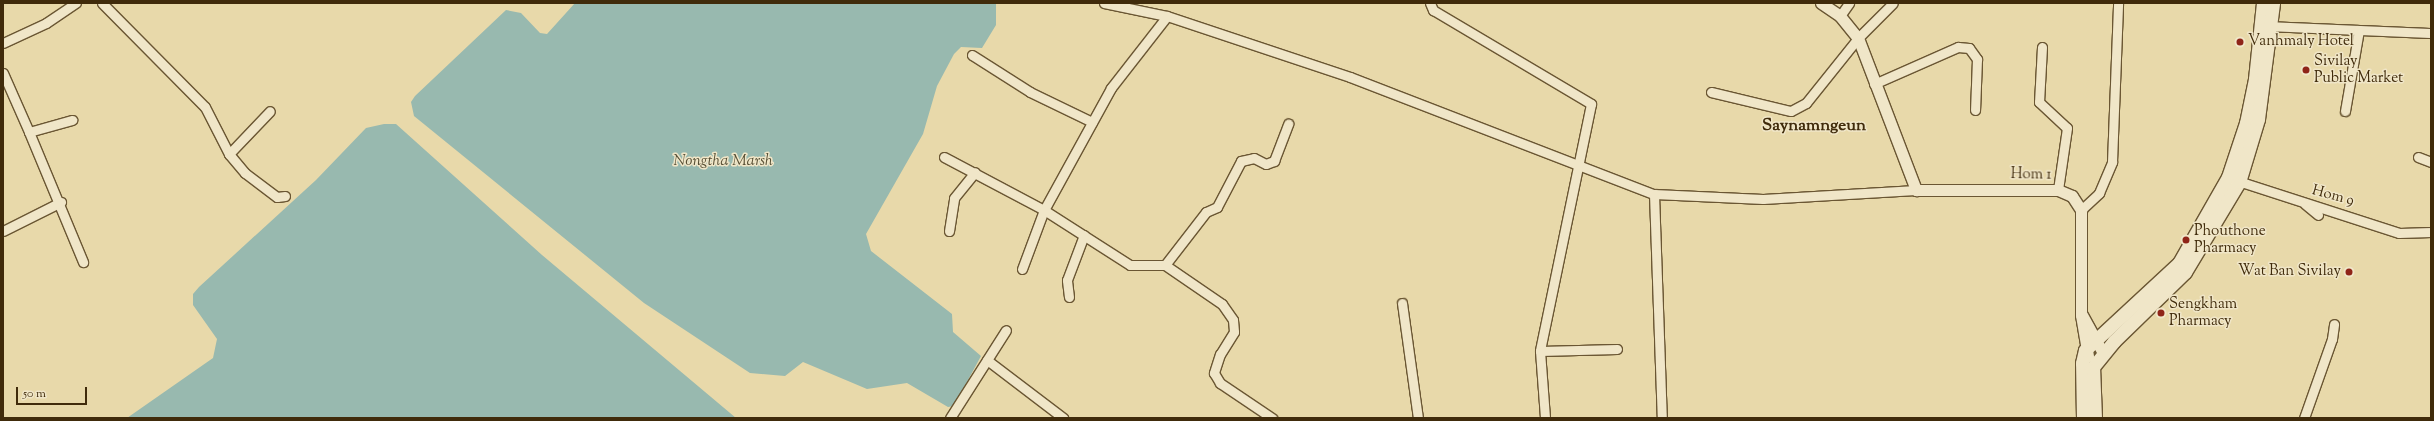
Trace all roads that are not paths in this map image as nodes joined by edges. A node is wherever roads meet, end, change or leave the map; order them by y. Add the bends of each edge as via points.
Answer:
1 (76, 3) edge
2 (102, 3) edge
3 (1104, 3) edge
4 (1430, 3) edge
5 (1821, 3) edge
6 (1849, 3) edge
7 (1893, 3) edge
8 (2118, 3) edge
9 (2263, 3) edge
10 (2273, 3) edge
11 (1129, 6) edge
12 (1167, 16) junction
13 (1840, 16) junction
14 (2266, 26) junction
15 (2359, 30) junction
16 (2431, 33) edge
17 (1858, 38) junction
18 (3, 43) edge
19 (2042, 46) dead end
20 (972, 55) dead end
21 (3, 73) edge
22 (1874, 84) junction
23 (1711, 92) dead end
24 (1974, 110) dead end
25 (270, 112) dead end
26 (2345, 112) dead end
27 (72, 120) dead end
28 (1092, 122) junction
29 (1288, 124) dead end
30 (29, 132) junction
31 (229, 154) junction
32 (944, 157) dead end
33 (2418, 157) dead end
34 (2431, 162) edge
35 (1579, 163) junction
36 (975, 172) junction
37 (2234, 180) junction
38 (1916, 190) junction
39 (2058, 190) junction
40 (1654, 194) junction
41 (285, 196) dead end
42 (61, 202) junction
43 (2304, 202) junction
44 (1044, 210) junction
45 (2081, 210) junction
46 (2318, 215) dead end
47 (3, 231) edge
48 (949, 231) dead end
49 (2420, 232) junction
50 (2431, 232) edge
51 (1084, 235) junction
52 (2407, 239) dead end
53 (83, 262) dead end
54 (1165, 265) junction
55 (1022, 269) dead end
56 (1069, 297) dead end
57 (1402, 303) dead end
58 (2082, 315) junction
59 (2334, 324) dead end
60 (1006, 330) dead end
61 (2096, 338) junction
62 (1617, 349) dead end
63 (2085, 350) junction
64 (1540, 351) junction
65 (2103, 353) junction
66 (987, 360) junction
67 (2093, 367) junction
68 (950, 418) edge
69 (1063, 418) edge
70 (1272, 418) edge
71 (1418, 418) edge
72 (1545, 418) edge
73 (1662, 418) edge
74 (2083, 418) edge
75 (2095, 418) edge
76 (2304, 418) edge

1 - 18 street via 46,23
2 - 31 street via 204,107
3 - 11 street
4 - 35 street via 1433,10 1591,104
5 - 13 street
6 - 13 street
7 - 17 street
8 - 45 street via 2112,162 2098,193
9 - 14 main road
10 - 14 main road
11 - 12 street
12 - 28 street via 1111,88
12 - 35 street via 1350,77
13 - 17 street
14 - 15 street
14 - 37 main road via 2258,120
15 - 16 street
15 - 26 street
17 - 22 street
17 - 23 street via 1806,103 1791,111
19 - 39 street via 2039,102 2067,128
20 - 28 street via 1030,92
21 - 30 street
22 - 24 street via 1958,47 1969,48 1977,59
22 - 38 street
25 - 31 street
27 - 30 street
28 - 44 street
29 - 54 street via 1274,161 1266,164 1254,158 1241,161 1217,207 1206,212
30 - 42 street
31 - 41 street via 267,190 277,197
32 - 36 street
33 - 34 street
35 - 40 street
35 - 64 street
36 - 44 street
36 - 48 street via 954,198
37 - 43 street, Hom 9
37 - 61 main road via 2179,263
37 - 65 main road via 2185,272
38 - 39 street, Hom 1
38 - 40 street via 1763,199
39 - 45 street, Hom 1 via 2072,196
40 - 73 street
42 - 47 street
42 - 53 street
43 - 46 street
43 - 49 street, Hom 9 via 2347,213 2399,233
44 - 51 street
44 - 55 street
45 - 58 street
49 - 50 street, Hom 9
49 - 52 street
51 - 54 street via 1130,265
51 - 56 street via 1067,280
54 - 70 street via 1222,304 1233,320 1234,332 1220,354 1214,373 1220,383
57 - 71 street
58 - 61 street
58 - 63 street
59 - 76 street via 2332,339
60 - 66 street
61 - 63 main road
61 - 65 street
62 - 64 street
63 - 67 street
63 - 74 main road via 2082,363
64 - 72 street
65 - 67 main road
66 - 68 street
66 - 69 street
67 - 75 main road

